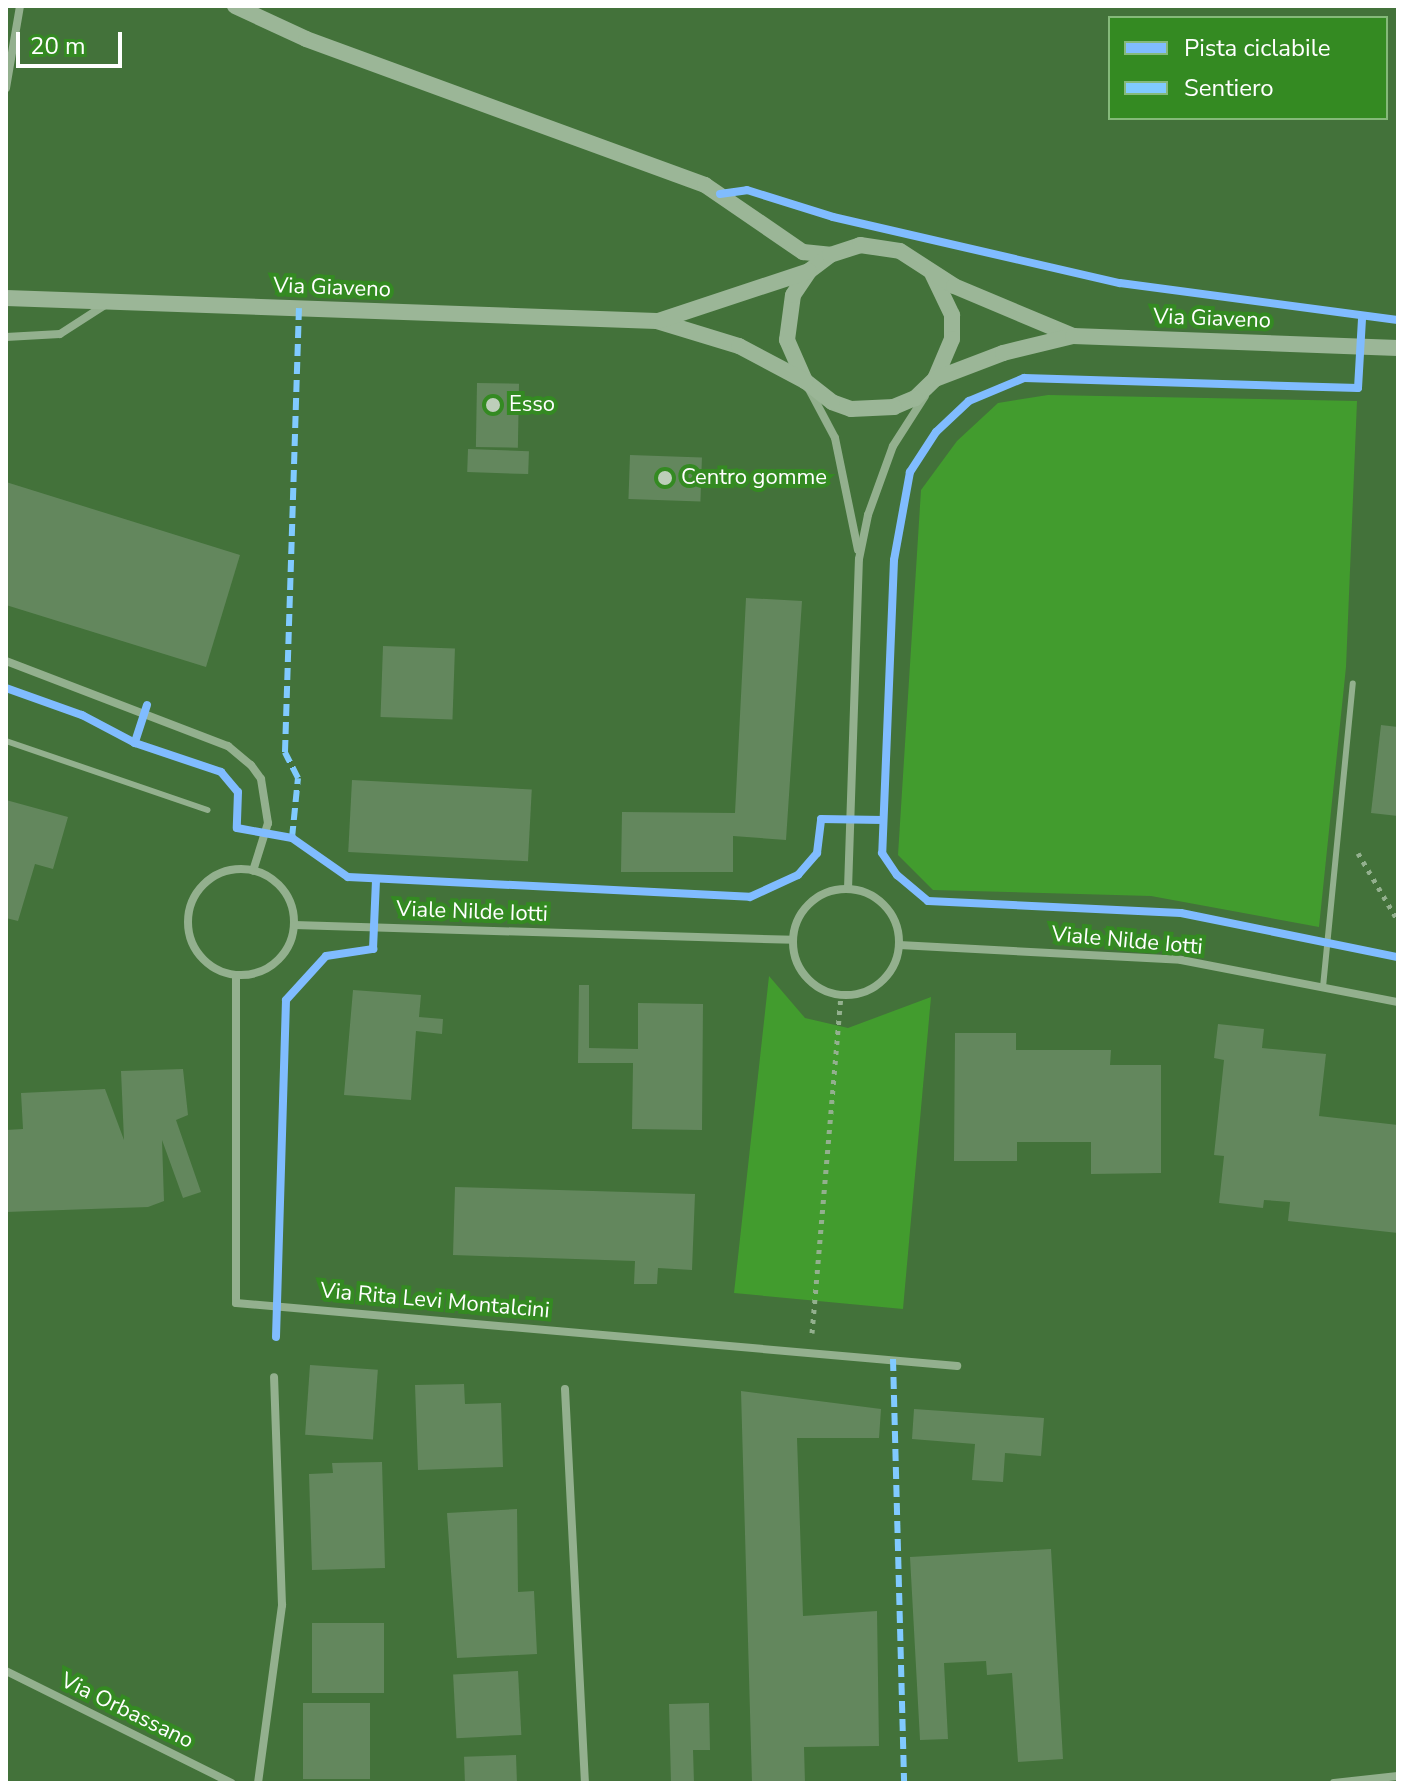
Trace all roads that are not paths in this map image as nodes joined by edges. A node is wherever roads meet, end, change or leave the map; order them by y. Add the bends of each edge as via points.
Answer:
1 (20, 6) edge
2 (235, 6) edge
3 (6, 88) edge
4 (830, 255) junction
5 (809, 271) junction
6 (932, 273) junction
7 (6, 298) edge
8 (110, 302) junction
9 (657, 321) junction
10 (1073, 336) junction
11 (6, 337) edge
12 (1398, 348) edge
13 (935, 379) junction
14 (805, 381) junction
15 (859, 559) junction
16 (6, 661) edge
17 (1353, 683) dead end
18 (6, 741) edge
19 (208, 810) dead end
20 (253, 871) junction
21 (848, 889) junction
22 (294, 925) junction
23 (793, 940) junction
24 (899, 945) junction
25 (236, 975) junction
26 (1323, 987) junction
27 (1398, 1002) edge
28 (957, 1366) dead end
29 (274, 1377) dead end
30 (565, 1389) dead end
31 (6, 1671) edge
32 (1398, 1776) edge
33 (232, 1783) edge
34 (258, 1783) edge
35 (585, 1783) edge
36 (1334, 1783) edge

1 - 3 street
2 - 4 main road via 320,44 705,185 803,252
4 - 5 main road, Via Giaveno
4 - 6 main road, Via Giaveno via 860,245 884,246 911,256
5 - 9 main road, Via Giaveno
5 - 14 main road, Via Giaveno via 793,295 786,327 790,353
6 - 10 main road, Via Giaveno
6 - 13 main road via 952,315 952,339
7 - 8 main road, Via Giaveno
8 - 9 main road, Via Giaveno
8 - 11 street via 60,334
9 - 14 main road, Via Giaveno via 739,346
10 - 12 main road, Via Giaveno
10 - 13 main road, Via Giaveno via 1003,353
13 - 14 main road, Via Giaveno via 915,398 872,411 832,402
13 - 15 street via 893,446 868,515
14 - 15 street via 835,438
15 - 21 street
16 - 20 street via 228,746 251,765 261,779 268,823
17 - 26 lane
18 - 19 lane
20 - 22 street via 283,890
20 - 25 street via 219,874 200,888 190,908 188,931 197,953 214,968
21 - 23 street via 808,904
21 - 24 street via 881,903 896,924
22 - 23 street, Viale Nilde Iotti
22 - 25 street via 280,958 260,972
23 - 24 street via 796,961 810,982 841,995 857,994 882,980
24 - 26 street, Viale Nilde Iotti via 1181,960
25 - 28 street, Via Rita Levi Montalcini via 236,1303
26 - 27 street, Viale Nilde Iotti
29 - 34 street via 282,1605
30 - 35 street
31 - 33 street, Via Orbassano
32 - 36 street

